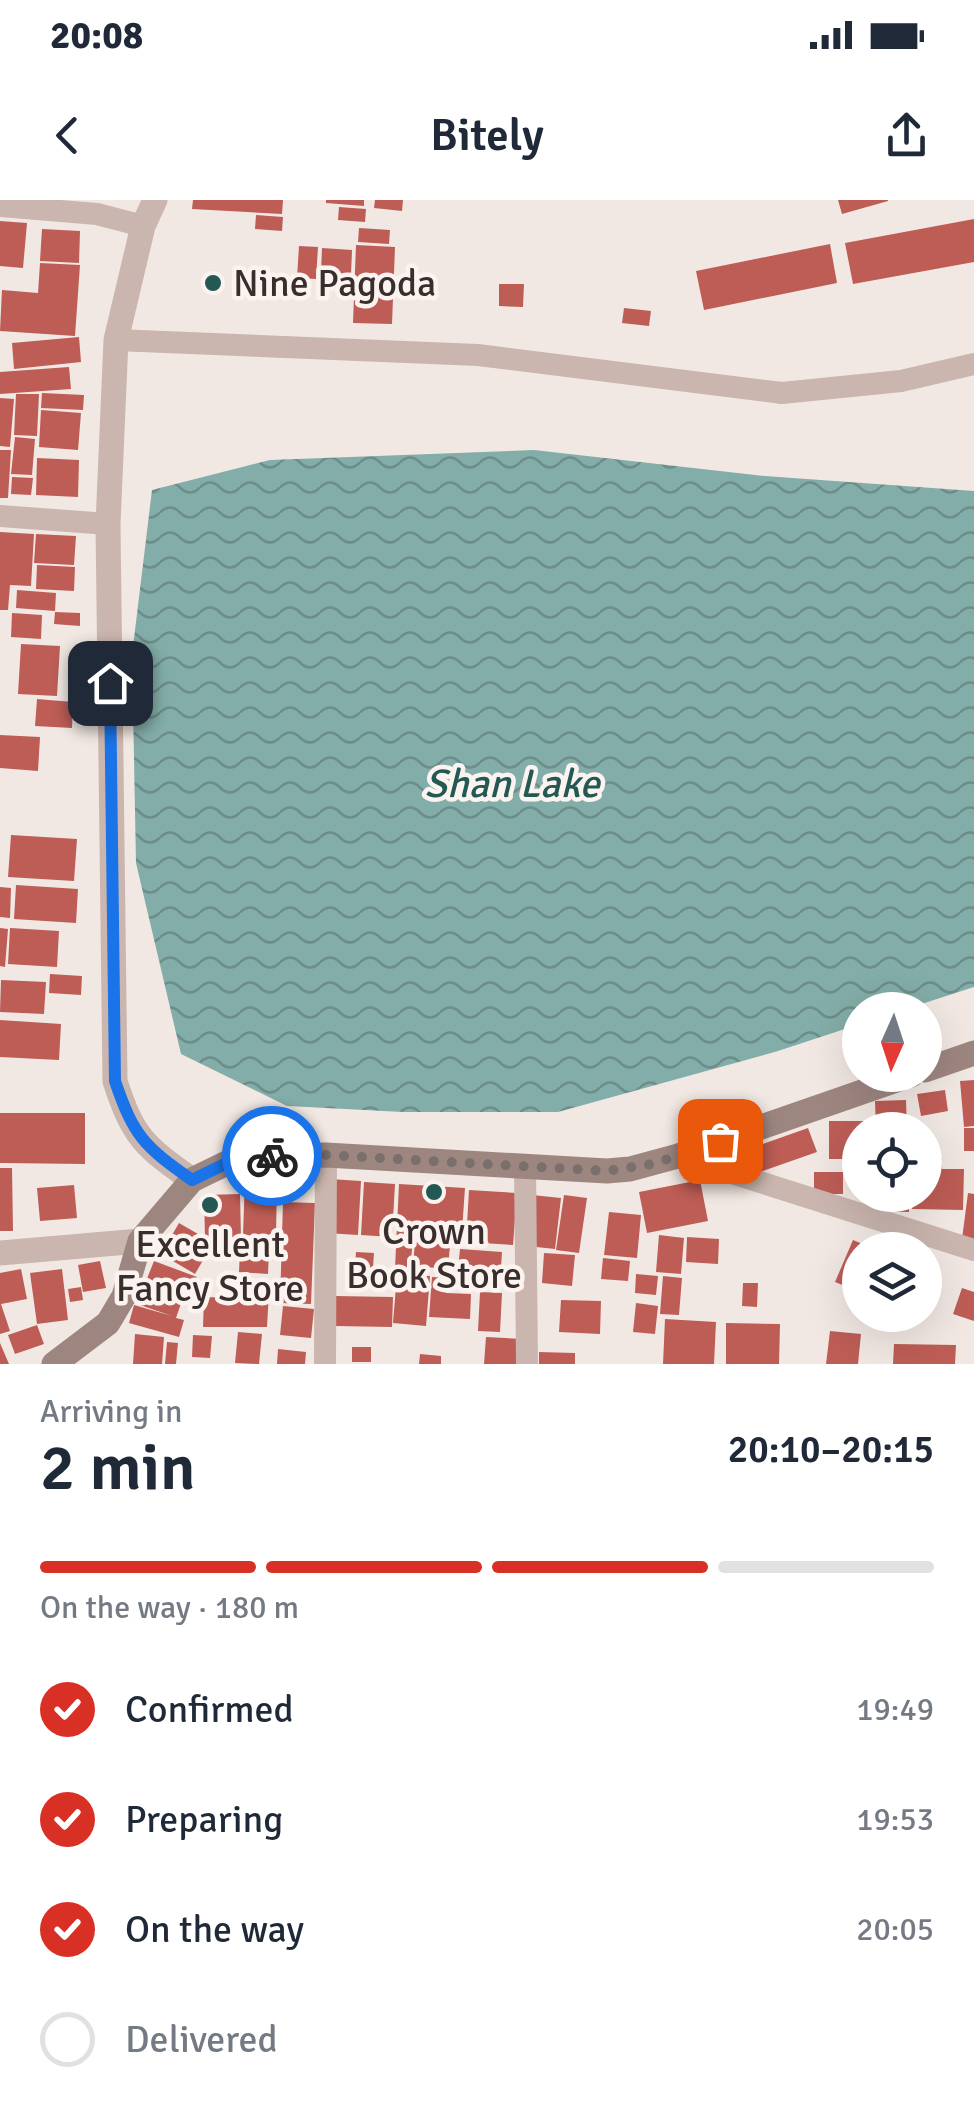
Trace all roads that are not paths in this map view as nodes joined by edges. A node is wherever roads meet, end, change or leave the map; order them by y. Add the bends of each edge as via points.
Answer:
1 (155, 200) edge
2 (0, 206) edge
3 (143, 226) junction
4 (116, 340) junction
5 (974, 364) edge
6 (0, 516) edge
7 (108, 524) junction
8 (974, 1053) edge
9 (942, 1064) edge
10 (862, 1092) edge
11 (326, 1155) junction
12 (678, 1156) junction
13 (525, 1166) junction
14 (192, 1180) junction
15 (140, 1242) junction
16 (974, 1250) edge
17 (0, 1253) edge
18 (54, 1364) edge
19 (325, 1364) edge
20 (527, 1364) edge

1 - 3 street
2 - 3 street via 97,214
3 - 4 street
4 - 5 street via 478,354 782,393 901,381
4 - 7 street
6 - 7 street
7 - 14 street via 115,1081 129,1123 150,1150
8 - 9 main road
10 - 12 main road
11 - 13 main road
11 - 14 main road via 231,1161
11 - 19 street
12 - 13 main road via 630,1170
12 - 16 street
13 - 20 street
14 - 15 main road
15 - 17 street
15 - 18 main road via 108,1323

